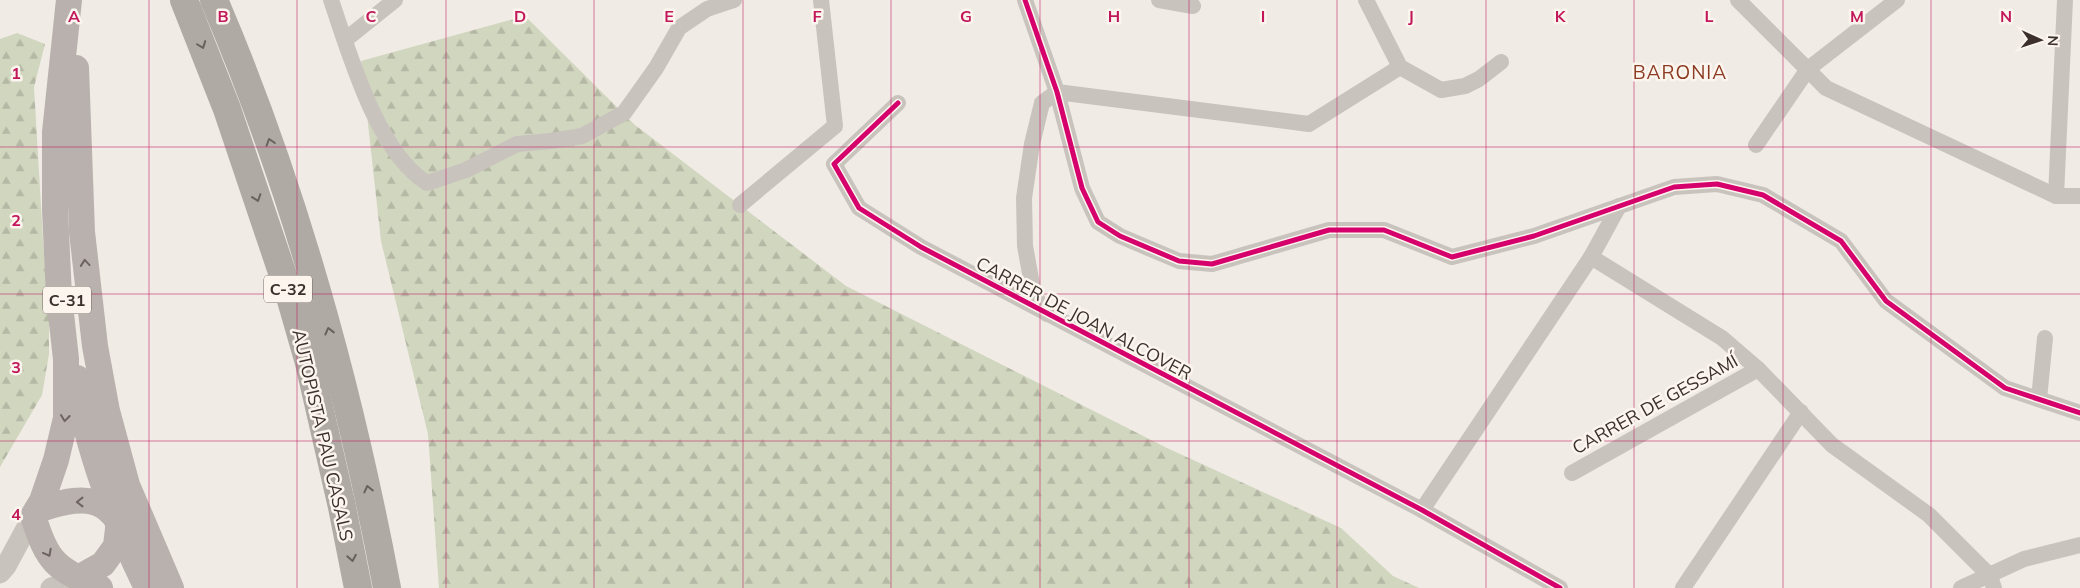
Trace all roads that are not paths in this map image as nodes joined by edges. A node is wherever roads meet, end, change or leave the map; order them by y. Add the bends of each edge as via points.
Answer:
1 (69, 0) edge
2 (78, 0) edge
3 (184, 0) edge
4 (214, 0) edge
5 (331, 0) edge
6 (395, 0) edge
7 (734, 0) edge
8 (821, 0) edge
9 (1025, 0) edge
10 (1159, 0) edge
11 (1366, 0) edge
12 (1738, 0) edge
13 (1897, 0) edge
14 (2065, 0) edge
15 (1194, 6) dead end
16 (345, 40) junction
17 (1501, 62) dead end
18 (1400, 67) junction
19 (1808, 69) junction
20 (62, 73) junction
21 (1057, 92) junction
22 (898, 103) dead end
23 (1756, 145) dead end
24 (2056, 196) junction
25 (2080, 196) edge
26 (740, 205) dead end
27 (1619, 206) junction
28 (1591, 257) junction
29 (1048, 315) junction
30 (2045, 338) dead end
31 (95, 346) junction
32 (1758, 369) junction
33 (2039, 399) junction
34 (1801, 412) junction
35 (2080, 413) edge
36 (1572, 474) dead end
37 (1422, 510) junction
38 (35, 513) junction
39 (118, 520) junction
40 (2080, 545) edge
41 (0, 573) edge
42 (1992, 582) edge
43 (89, 583) edge
44 (51, 588) edge
45 (147, 588) edge
46 (158, 588) edge
47 (171, 588) edge
48 (358, 588) edge
49 (387, 588) edge
50 (1560, 588) edge
51 (1683, 588) edge
52 (1961, 588) edge

1 - 20 main road, C-31
31 -> 2 main road, C-31 via 82,232 76,72
3 -> 48 highway, AUTOPISTA PAU CASALS / C-32 via 227,109 288,290 342,507
49 -> 4 highway, AUTOPISTA PAU CASALS / C-32 via 368,490 324,311 265,128
5 - 16 street
6 - 16 street
7 - 16 street via 707,10 680,28 624,113 582,136 517,144 466,170 427,183 414,175 395,152 375,116
8 - 26 street via 834,126
9 - 21 street
10 - 15 street
11 - 18 street
12 - 19 street
13 - 19 street
14 - 24 street
17 - 18 street via 1465,86 1441,90
18 - 21 street via 1310,124
19 - 23 street
19 - 24 street via 1826,88
20 -> 38 main road via 55,132 55,210 66,359 66,418 56,460
20 - 39 main road, C-31 via 61,168 70,328 90,440
21 - 27 street via 1082,188 1098,222 1120,236 1179,261 1212,264 1329,230 1384,230 1452,256 1534,236
21 - 29 street via 1042,103 1024,198 1025,246 1034,295
22 - 29 street, CARRER DE JOAN ALCOVER via 834,164 859,208 921,248
24 - 25 street
27 - 28 street
27 - 33 street via 1674,187 1717,184 1763,195 1841,241 1886,301 2006,388
28 - 32 street via 1722,338
28 - 37 street
29 - 37 street, CARRER DE JOAN ALCOVER
30 - 33 street
31 - 39 main road via 98,426 122,505
31 - 47 main road, C-31 via 127,485
32 - 34 street
32 - 36 street, CARRER DE GESSAMÍ
33 - 35 street
34 - 42 street via 1832,445 1929,515
34 - 51 street
37 - 50 street, CARRER DE JOAN ALCOVER
39 -> 38 main road via 105,506 86,501 62,502
38 - 41 street
38 -> 43 main road via 40,538 52,561 62,570
39 - 43 main road via 116,546
39 - 45 main road, C-31
39 - 46 main road via 131,530
40 - 42 street via 2024,560
42 - 52 street
43 - 44 street

